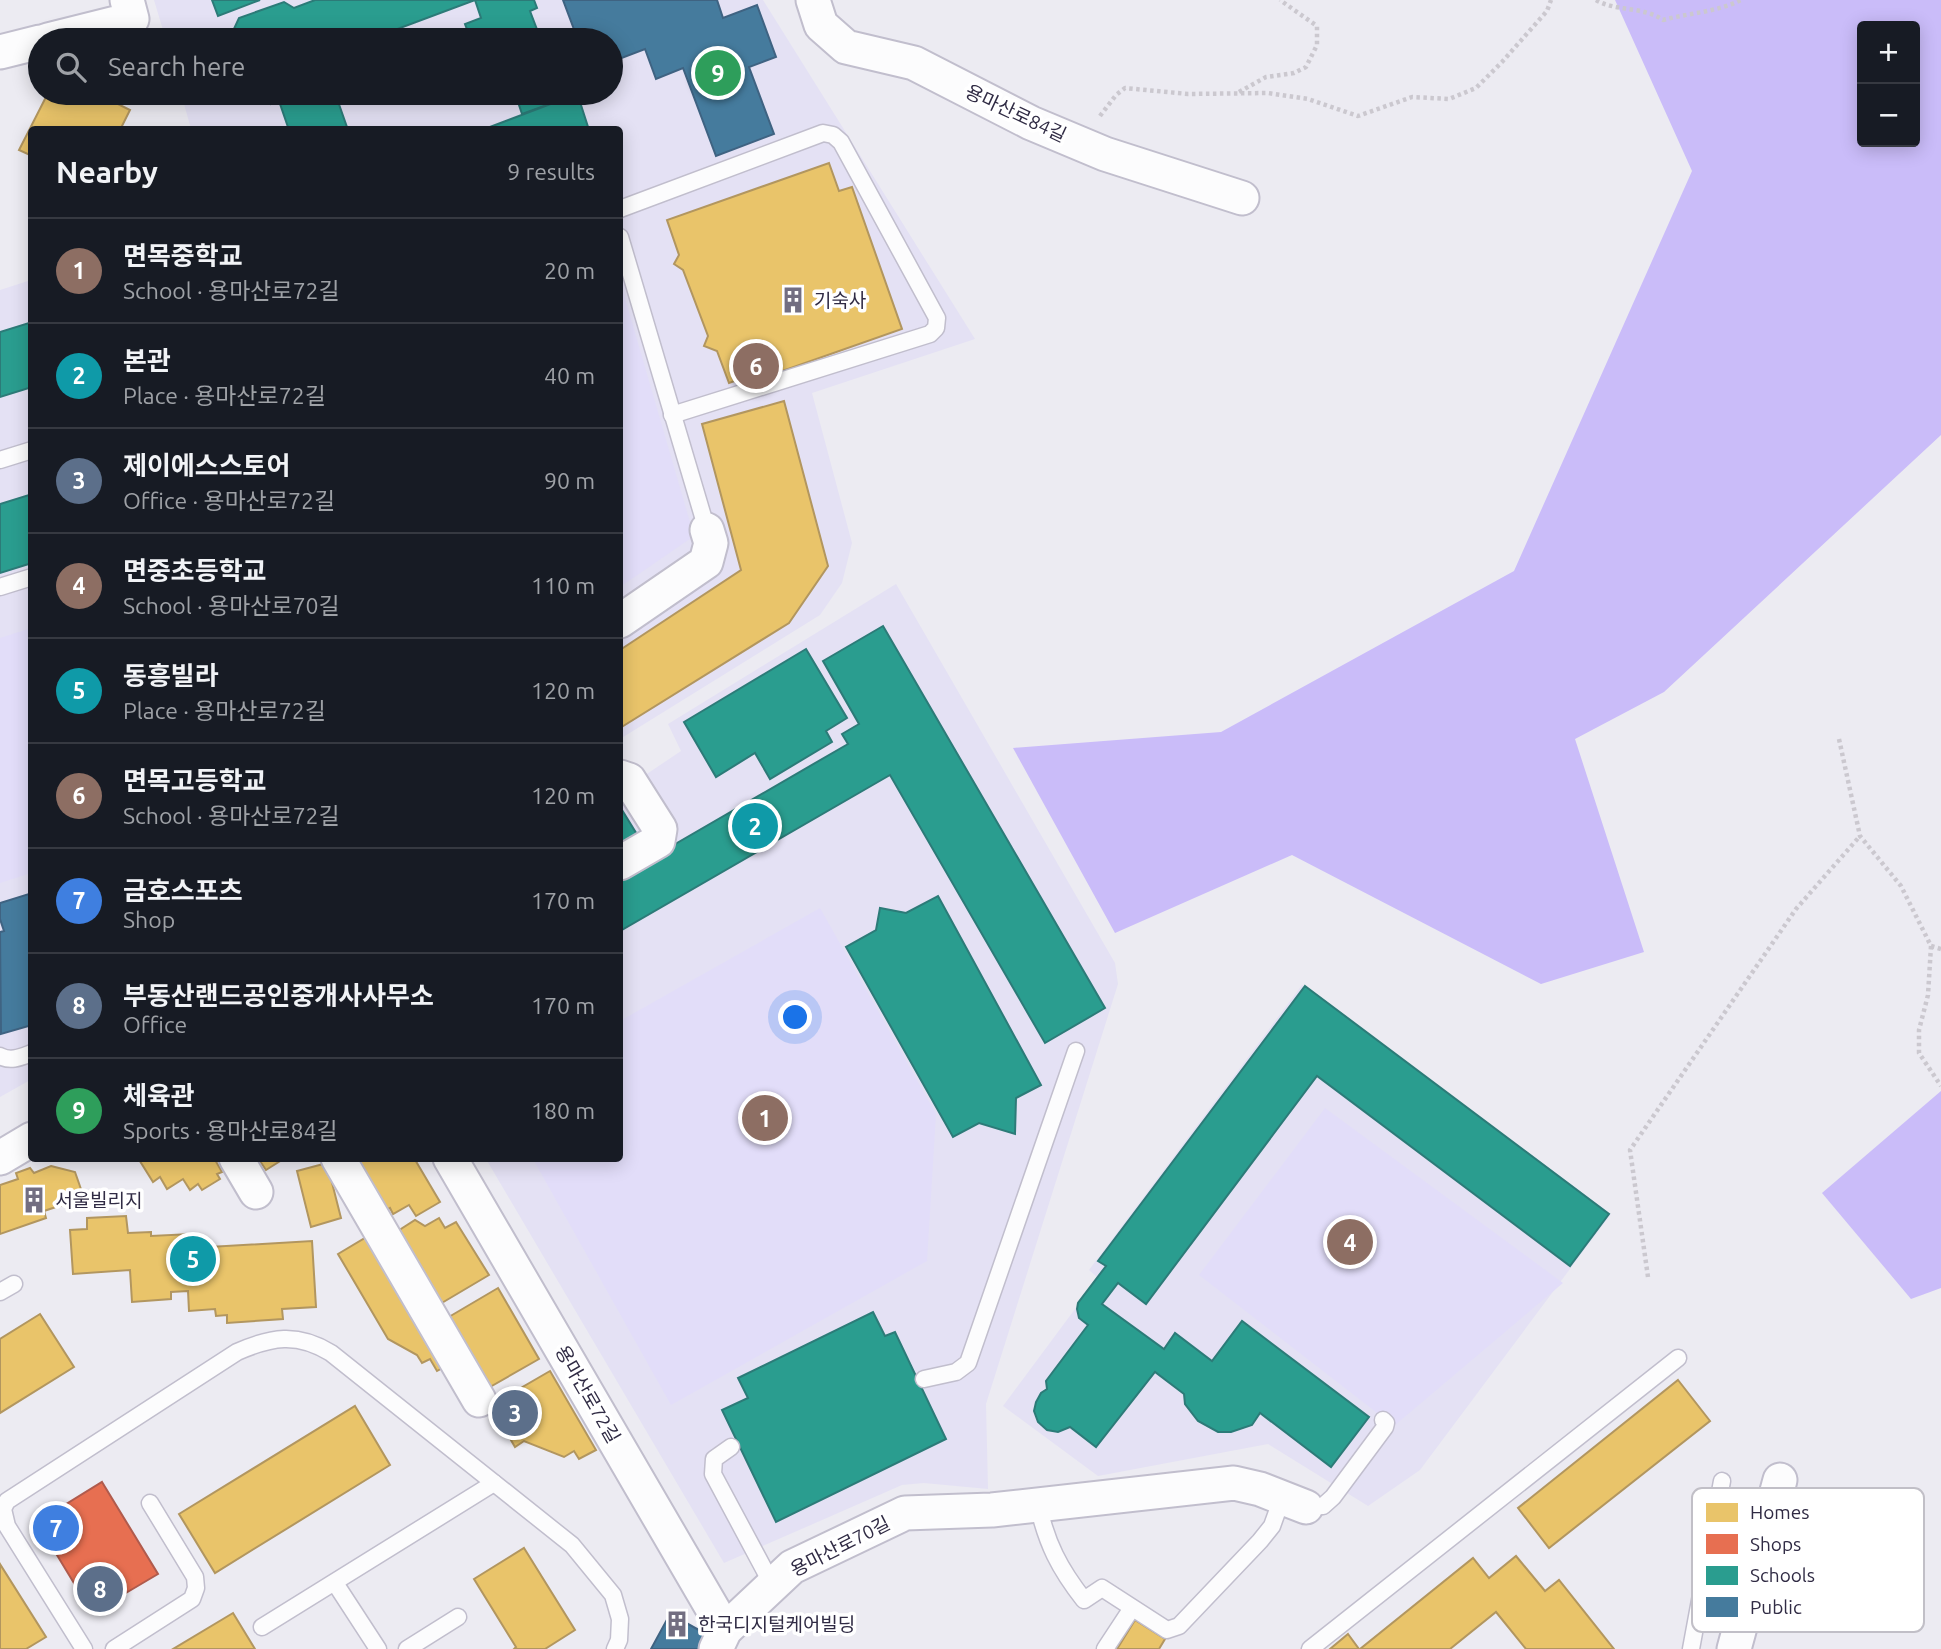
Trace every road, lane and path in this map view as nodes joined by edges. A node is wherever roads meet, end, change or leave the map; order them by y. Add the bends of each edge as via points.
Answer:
1 (127, 0) edge
2 (813, 0) edge
3 (1280, 0) edge
4 (1550, 0) edge
5 (1596, 0) edge
6 (1741, 0) edge
7 (96, 28) edge
8 (28, 45) edge
9 (0, 52) edge
10 (1238, 93) junction
11 (1060, 135) junction
12 (1242, 198) dead end
13 (623, 208) edge
14 (623, 247) edge
15 (672, 415) junction
16 (28, 451) edge
17 (0, 460) edge
18 (707, 530) joint
19 (28, 578) edge
20 (0, 587) edge
21 (623, 619) edge
22 (1839, 739) dead end
23 (623, 778) edge
24 (1860, 836) junction
25 (623, 861) edge
26 (1931, 947) junction
27 (1941, 949) edge
28 (1076, 1051) dead end
29 (28, 1054) edge
30 (0, 1056) edge
31 (1941, 1086) edge
32 (28, 1141) edge
33 (0, 1158) edge
34 (238, 1162) edge
35 (340, 1162) edge
36 (452, 1162) edge
37 (256, 1192) dead end
38 (1648, 1277) dead end
39 (1678, 1358) dead end
40 (924, 1379) dead end
41 (479, 1400) dead end
42 (1382, 1420) dead end
43 (731, 1447) dead end
44 (1780, 1480) dead end
45 (1722, 1482) dead end
46 (494, 1483) junction
47 (1721, 1488) edge
48 (1778, 1488) edge
49 (1294, 1502) junction
50 (150, 1503) dead end
51 (1038, 1505) junction
52 (335, 1583) junction
53 (772, 1586) junction
54 (1132, 1608) junction
55 (458, 1617) dead end
56 (261, 1627) dead end
57 (1739, 1632) edge
58 (721, 1640) edge
59 (84, 1649) edge
60 (114, 1649) edge
61 (378, 1649) edge
62 (407, 1649) edge
63 (615, 1649) edge
64 (1105, 1649) edge
65 (1310, 1649) edge
66 (1734, 1649) edge

1 - 7 street via 132,19
2 - 11 street, 용마산로84길 via 821,25 846,47 914,63
3 - 10 path via 1317,26 1317,45 1306,67 1266,77
4 - 10 path via 1548,11 1476,88 1449,99 1412,96 1358,116 1308,99
5 - 6 path via 1609,7 1652,13 1662,20 1724,8
8 - 9 street
10 - 11 path via 1125,88 1092,127
11 - 12 street, 용마산로84길
13 - 15 lane via 823,133 833,135 937,318 930,334
14 - 15 lane
15 - 18 lane
16 - 17 lane
18 - 21 street via 706,562
19 - 20 lane
22 - 24 path
23 - 25 street via 629,780 660,830 658,841
24 - 26 path via 1901,886
24 - 38 path via 1796,909 1630,1150
26 - 27 path
26 - 31 path via 1919,1053
28 - 40 lane via 968,1363 956,1372
29 - 30 lane
32 - 33 street
34 - 37 street
35 - 41 street
36 - 58 street, 용마산로72길
39 - 65 lane
42 - 49 lane via 1385,1427 1333,1497 1323,1506
43 - 53 lane via 714,1459 713,1474
44 - 48 street
45 - 47 lane
46 - 52 lane
46 - 59 lane via 319,1346 282,1338 261,1341 237,1352 8,1501 3,1509 7,1526
46 - 63 lane via 572,1545 599,1575 613,1595 620,1619
49 - 51 street, 용마산로70길 via 1234,1483
49 - 54 lane via 1179,1626 1167,1630
50 - 60 lane via 195,1577 196,1588 192,1599
51 - 53 street, 용마산로70길 via 905,1513 792,1567
51 - 54 lane via 1057,1562 1084,1600 1102,1588
52 - 56 lane
52 - 61 lane
53 - 58 street, 용마산로70길
54 - 64 lane
55 - 62 lane
57 - 66 street

